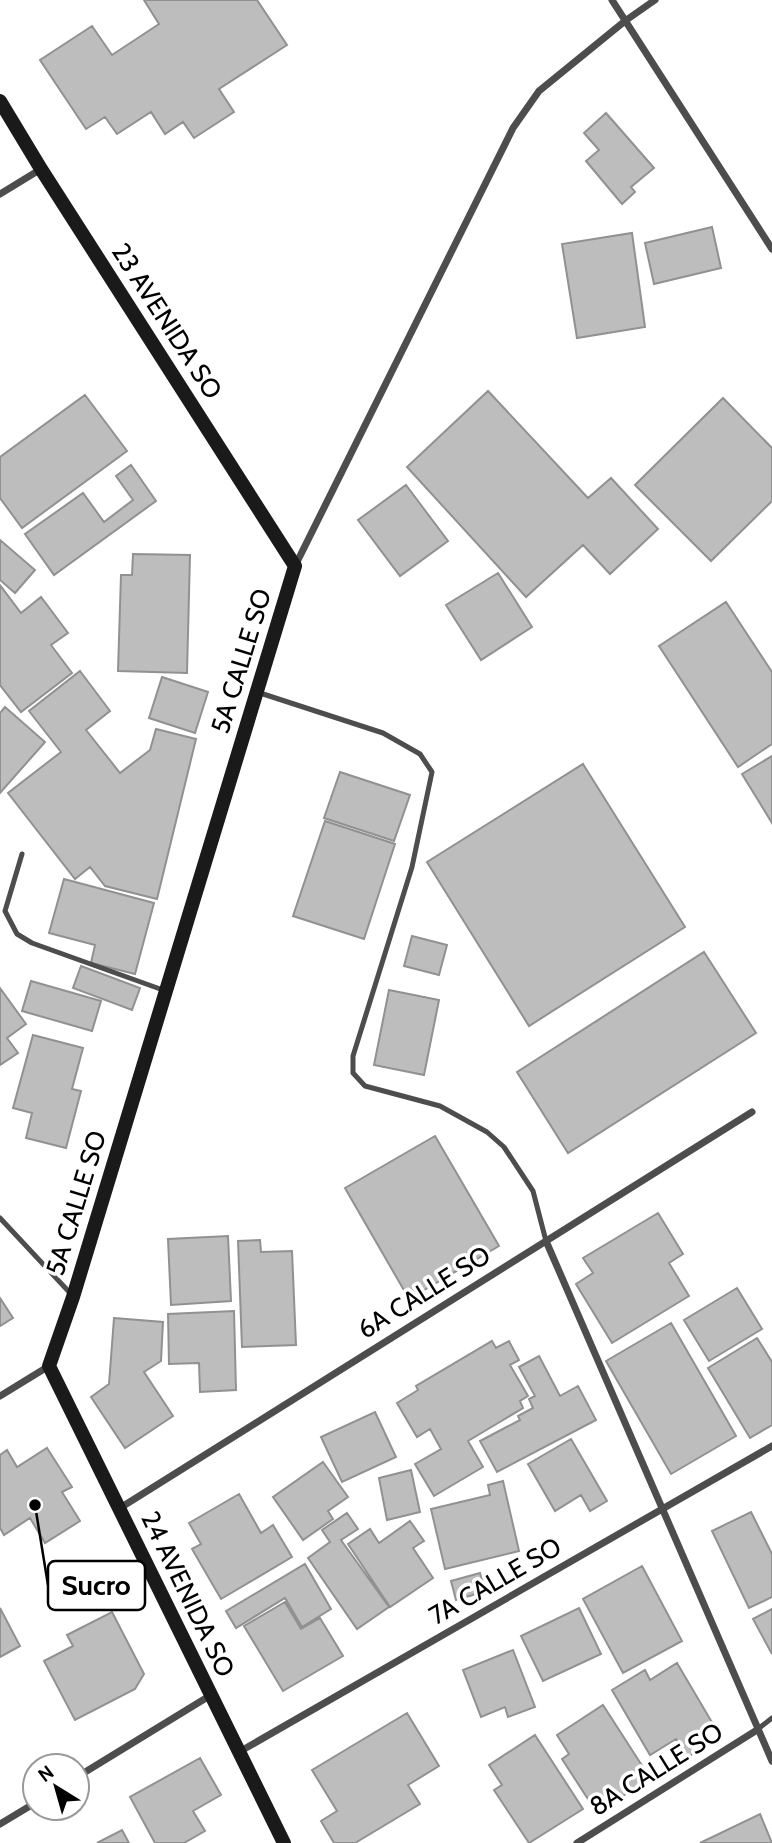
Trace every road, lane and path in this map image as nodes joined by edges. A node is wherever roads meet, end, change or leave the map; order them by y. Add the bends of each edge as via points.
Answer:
1 (612, 0) edge
2 (655, 0) edge
3 (625, 21) junction
4 (0, 101) edge
5 (41, 169) junction
6 (0, 194) edge
7 (772, 249) edge
8 (295, 566) junction
9 (257, 692) junction
10 (22, 854) dead end
11 (166, 991) junction
12 (752, 1112) dead end
13 (0, 1218) edge
14 (546, 1241) junction
15 (73, 1297) junction
16 (49, 1366) junction
17 (0, 1395) edge
18 (772, 1446) edge
19 (119, 1509) junction
20 (664, 1509) junction
21 (211, 1695) junction
22 (772, 1718) edge
23 (757, 1730) junction
24 (239, 1752) junction
25 (772, 1761) edge
26 (91, 1768) edge
27 (21, 1811) edge
28 (0, 1824) edge
29 (284, 1843) edge
30 (577, 1843) edge

1 - 3 street
2 - 3 street, 5A CALLE SO
3 - 7 street
3 - 8 street, 5A CALLE SO via 540,91 513,128
4 - 5 street, 23 AVENIDA SO
5 - 6 street
5 - 8 street, 23 AVENIDA SO
8 - 9 street, 5A CALLE SO
9 - 11 street, 5A CALLE SO
9 - 14 lane via 383,733 420,754 432,772 412,867 354,1056 354,1073 365,1086 440,1106 488,1132 504,1147 533,1191
10 - 11 lane via 5,911 18,934
11 - 15 street, 5A CALLE SO
12 - 14 street, 6A CALLE SO
13 - 15 lane
14 - 19 street, 6A CALLE SO
14 - 20 street
15 - 16 street, 5A CALLE SO
16 - 17 street
16 - 19 street, 24 AVENIDA SO
18 - 20 street, 7A CALLE SO
19 - 21 street, 24 AVENIDA SO
20 - 23 street
20 - 24 street, 7A CALLE SO
21 - 24 street, 24 AVENIDA SO
21 - 26 street
22 - 23 lane
23 - 25 street
23 - 30 street, 8A CALLE SO
24 - 29 street, 24 AVENIDA SO
27 - 28 street

